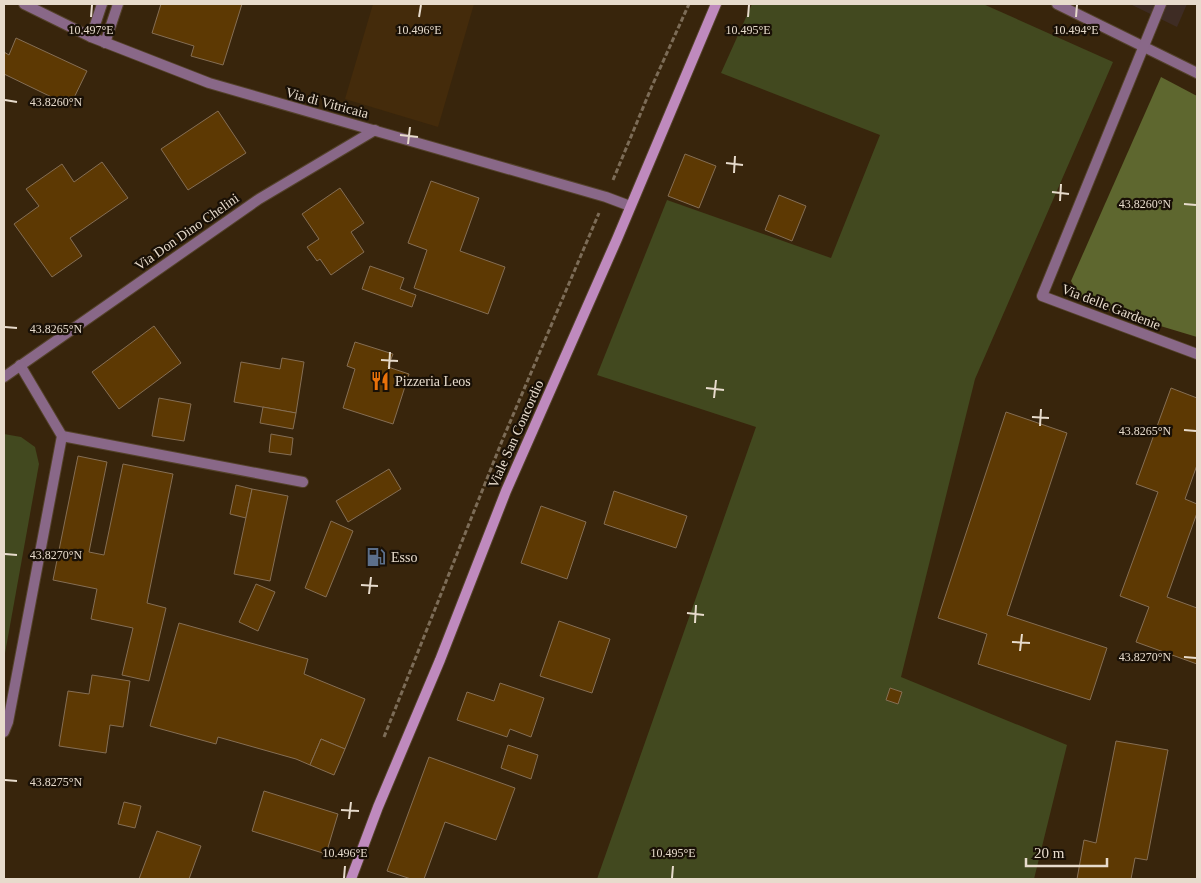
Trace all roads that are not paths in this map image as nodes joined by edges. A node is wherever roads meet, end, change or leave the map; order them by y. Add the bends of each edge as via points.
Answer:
1 (24, 4) edge
2 (102, 4) edge
3 (118, 4) edge
4 (716, 4) edge
5 (1058, 4) edge
6 (1161, 4) edge
7 (91, 37) junction
8 (106, 44) junction
9 (1143, 47) junction
10 (1197, 73) edge
11 (375, 130) junction
12 (630, 206) junction
13 (1197, 354) edge
14 (20, 366) junction
15 (4, 377) edge
16 (62, 436) junction
17 (303, 482) dead end
18 (4, 732) edge
19 (351, 879) edge

1 - 7 street, Via di Vitricaia
2 - 7 street
3 - 8 street
4 - 12 main road, Viale San Concordio
5 - 9 street
6 - 9 street
7 - 8 street, Via di Vitricaia
8 - 11 street, Via di Vitricaia via 209,83
9 - 10 street
9 - 13 street, Via delle Gardenie via 1042,296
11 - 12 street, Via di Vitricaia
11 - 14 street, Via Don Dino Chelini via 259,199
12 - 19 main road, Viale San Concordio via 506,492
14 - 15 street, Via Don Dino Chelini
14 - 16 street
16 - 17 street
16 - 18 street

